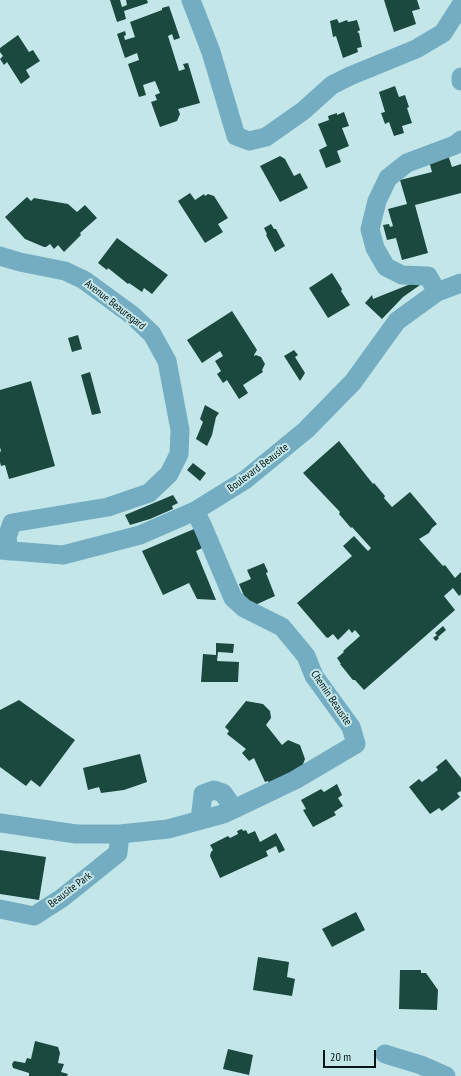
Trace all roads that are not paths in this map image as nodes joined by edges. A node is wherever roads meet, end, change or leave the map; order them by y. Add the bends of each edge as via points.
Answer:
1 (191, 0) edge
2 (461, 5) edge
3 (461, 77) edge
4 (461, 81) edge
5 (461, 140) edge
6 (0, 256) edge
7 (461, 283) edge
8 (437, 292) junction
9 (195, 511) junction
10 (4, 551) edge
11 (234, 809) junction
12 (200, 820) junction
13 (0, 822) edge
14 (120, 834) junction
15 (0, 909) edge
16 (385, 1054) dead end
17 (446, 1076) edge

1 - 2 street via 211,52 236,136 249,140 266,137 303,111 332,86 350,76 416,49 443,33
3 - 4 street
5 - 8 street via 455,145 407,163 388,178 370,229 375,248 386,267 402,275 428,276
6 - 10 street, Avenue Beauregard via 65,271 84,280 132,315 152,334 167,361 180,430 179,454 169,474 149,493 108,507 12,523
7 - 8 street, Boulevard Beausite
8 - 9 street, Boulevard Beausite via 398,322 353,382 306,430 245,480
9 - 10 street, Boulevard Beausite via 140,535 64,555
9 - 11 street, Chemin Beausite via 233,598 244,608 282,627 306,656 314,676 351,727 356,744 295,780
11 - 12 street, Chemin Beausite
11 - 12 street via 223,792 214,790 203,794
12 - 14 street, Chemin Beausite via 168,828
13 - 14 street, Chemin Beausite via 76,834
14 - 15 street, Beausite Park via 118,853 62,898 34,916
16 - 17 street

